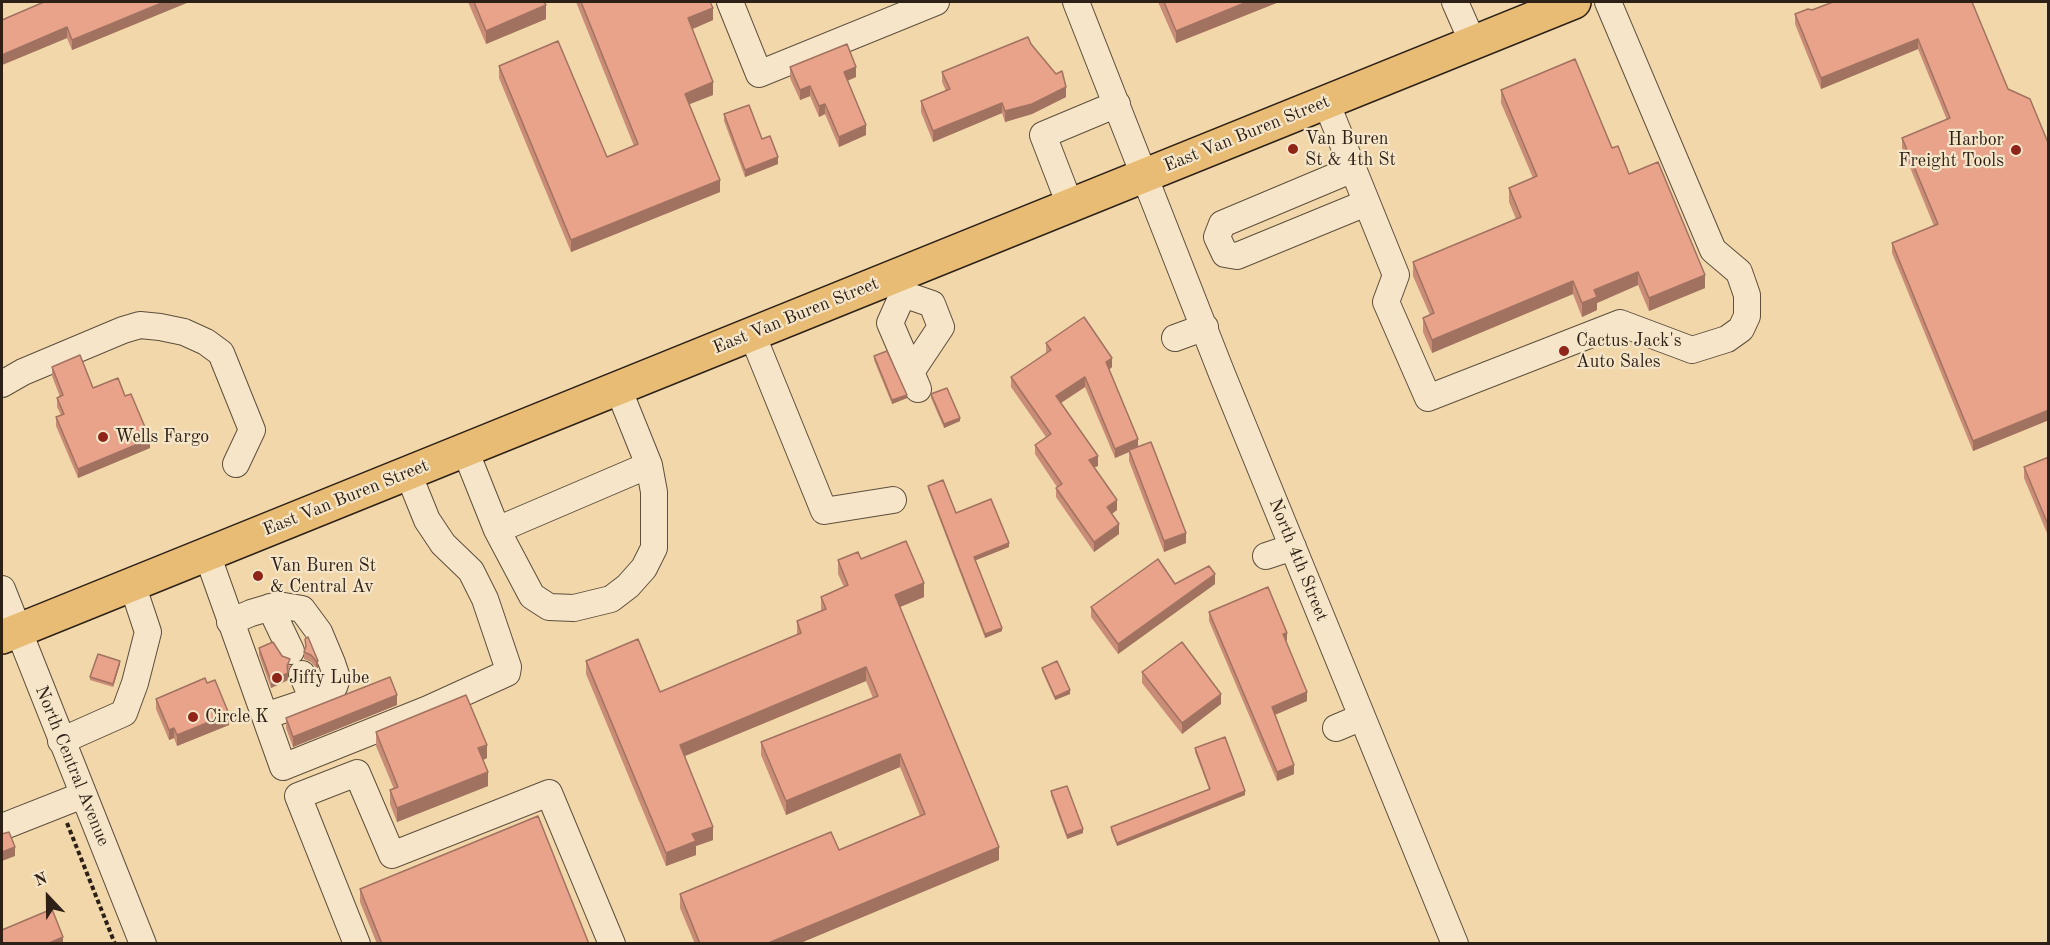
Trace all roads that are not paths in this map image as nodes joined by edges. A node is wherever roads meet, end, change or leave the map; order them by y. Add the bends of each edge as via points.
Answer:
1 (730, 2) edge
2 (936, 2) edge
3 (1076, 2) edge
4 (1455, 2) edge
5 (1574, 2) edge
6 (1608, 2) edge
7 (1473, 43) junction
8 (1326, 102) junction
9 (1117, 104) junction
10 (1353, 169) junction
11 (1144, 175) junction
12 (1366, 202) junction
13 (1070, 205) junction
14 (899, 285) junction
15 (1204, 327) junction
16 (752, 334) junction
17 (1175, 338) dead end
18 (2, 384) edge
19 (618, 388) junction
20 (465, 450) junction
21 (236, 464) dead end
22 (649, 465) junction
23 (408, 473) junction
24 (893, 500) dead end
25 (497, 530) junction
26 (1293, 547) junction
27 (207, 554) junction
28 (1266, 556) dead end
29 (132, 584) junction
30 (2, 589) edge
31 (270, 607) junction
32 (230, 622) junction
33 (10, 634) edge
34 (291, 651) dead end
35 (302, 674) dead end
36 (313, 700) junction
37 (265, 716) junction
38 (1362, 717) junction
39 (1336, 728) dead end
40 (61, 741) junction
41 (83, 795) junction
42 (2, 827) edge
43 (143, 944) edge
44 (357, 944) edge
45 (612, 944) edge
46 (1455, 944) edge

1 - 2 street via 759,75
3 - 9 street, North 4th Street
4 - 7 street
5 - 7 main road, East Van Buren Street
6 - 12 street via 1713,250 1739,272 1747,295 1747,316 1741,329 1727,339 1692,350 1620,323 1428,398 1386,302 1395,275
7 - 8 main road, East Van Buren Street
8 - 10 street
8 - 11 main road, East Van Buren Street
9 - 11 street, North 4th Street
9 - 13 street via 1043,135
10 - 12 street
10 - 12 street via 1222,224 1217,237 1225,254 1237,256
11 - 13 main road, East Van Buren Street
11 - 15 street, North 4th Street
13 - 14 main road, East Van Buren Street
14 - 14 street via 890,323 914,380 941,327 932,304
14 - 16 main road, East Van Buren Street
15 - 17 street
15 - 26 street, North 4th Street
16 - 19 main road, East Van Buren Street
16 - 24 street via 824,511
18 - 21 street via 131,328 160,327 184,332 221,353 252,430
19 - 20 main road, East Van Buren Street
19 - 22 street
20 - 23 main road, East Van Buren Street
20 - 25 street
22 - 25 street
22 - 25 street via 654,492 654,548 644,568 611,599 574,608 549,607 531,596
23 - 27 main road, East Van Buren Street
23 - 37 street via 427,520 442,544 471,571 485,599 507,673 283,767
26 - 28 street
26 - 38 street, North 4th Street
27 - 29 main road, East Van Buren Street
27 - 32 street
29 - 33 main road, East Van Buren Street
29 - 40 street via 148,632 124,713
30 - 33 street, North Central Avenue
31 - 32 street
31 - 34 street
31 - 36 street via 302,609 319,632 337,678 334,687
32 - 37 street
33 - 40 street, North Central Avenue
35 - 36 street
36 - 37 street
38 - 39 street
38 - 46 street, North 4th Street
40 - 41 street, North Central Avenue
41 - 42 street
41 - 43 street, North Central Avenue
44 - 45 street via 298,796 357,773 392,855 549,793

